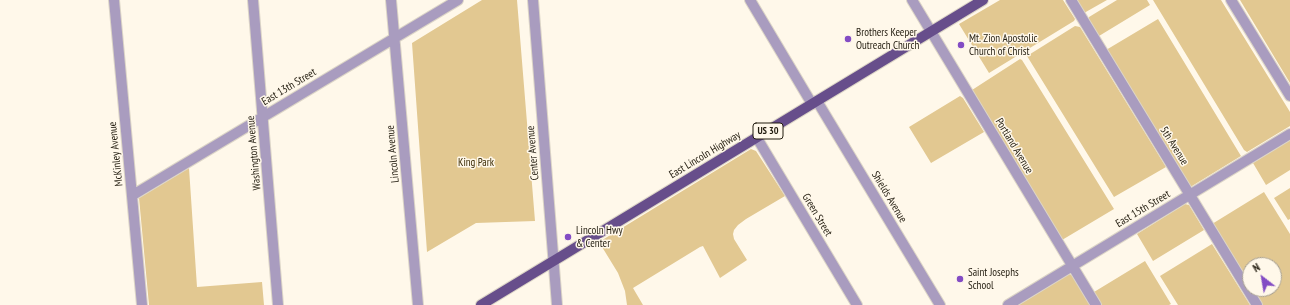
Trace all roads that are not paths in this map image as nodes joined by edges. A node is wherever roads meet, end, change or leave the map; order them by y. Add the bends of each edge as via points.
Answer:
1 (114, 0) edge
2 (253, 0) edge
3 (391, 0) edge
4 (458, 0) edge
5 (532, 0) edge
6 (750, 0) edge
7 (912, 0) edge
8 (983, 0) edge
9 (1071, 0) edge
10 (1231, 0) edge
11 (931, 32) junction
12 (395, 38) junction
13 (1290, 96) edge
14 (815, 102) junction
15 (263, 117) junction
16 (1290, 134) edge
17 (757, 138) junction
18 (1190, 194) junction
19 (132, 195) junction
20 (554, 261) junction
21 (1072, 266) junction
22 (142, 305) edge
23 (278, 305) edge
24 (418, 305) edge
25 (481, 305) edge
26 (557, 305) edge
27 (856, 305) edge
28 (940, 305) edge
29 (1008, 305) edge
30 (1096, 305) edge
31 (1257, 305) edge

1 - 19 street, McKinley Avenue
2 - 15 street, Washington Avenue
3 - 12 street, Lincoln Avenue
4 - 12 street, East 13th Street
5 - 20 street, Center Avenue
6 - 14 street, Shields Avenue
7 - 11 street, Portland Avenue
8 - 11 main road, East Lincoln Highway / US 30
9 - 18 street, 5th Avenue
10 - 13 street
11 - 14 main road, East Lincoln Highway / US 30
11 - 21 street, Portland Avenue
12 - 15 street, East 13th Street
12 - 24 street, Lincoln Avenue
14 - 17 main road, East Lincoln Highway / US 30
14 - 28 street, Shields Avenue
15 - 19 street, East 13th Street
15 - 23 street, Washington Avenue
16 - 18 street, East 15th Street
17 - 20 main road, East Lincoln Highway / US 30
17 - 27 street, Green Street
18 - 21 street, East 15th Street
18 - 31 street, 5th Avenue
19 - 22 street, McKinley Avenue
20 - 25 main road, East Lincoln Highway / US 30
20 - 26 street, Center Avenue
21 - 29 street, East 15th Street
21 - 30 street, Portland Avenue

